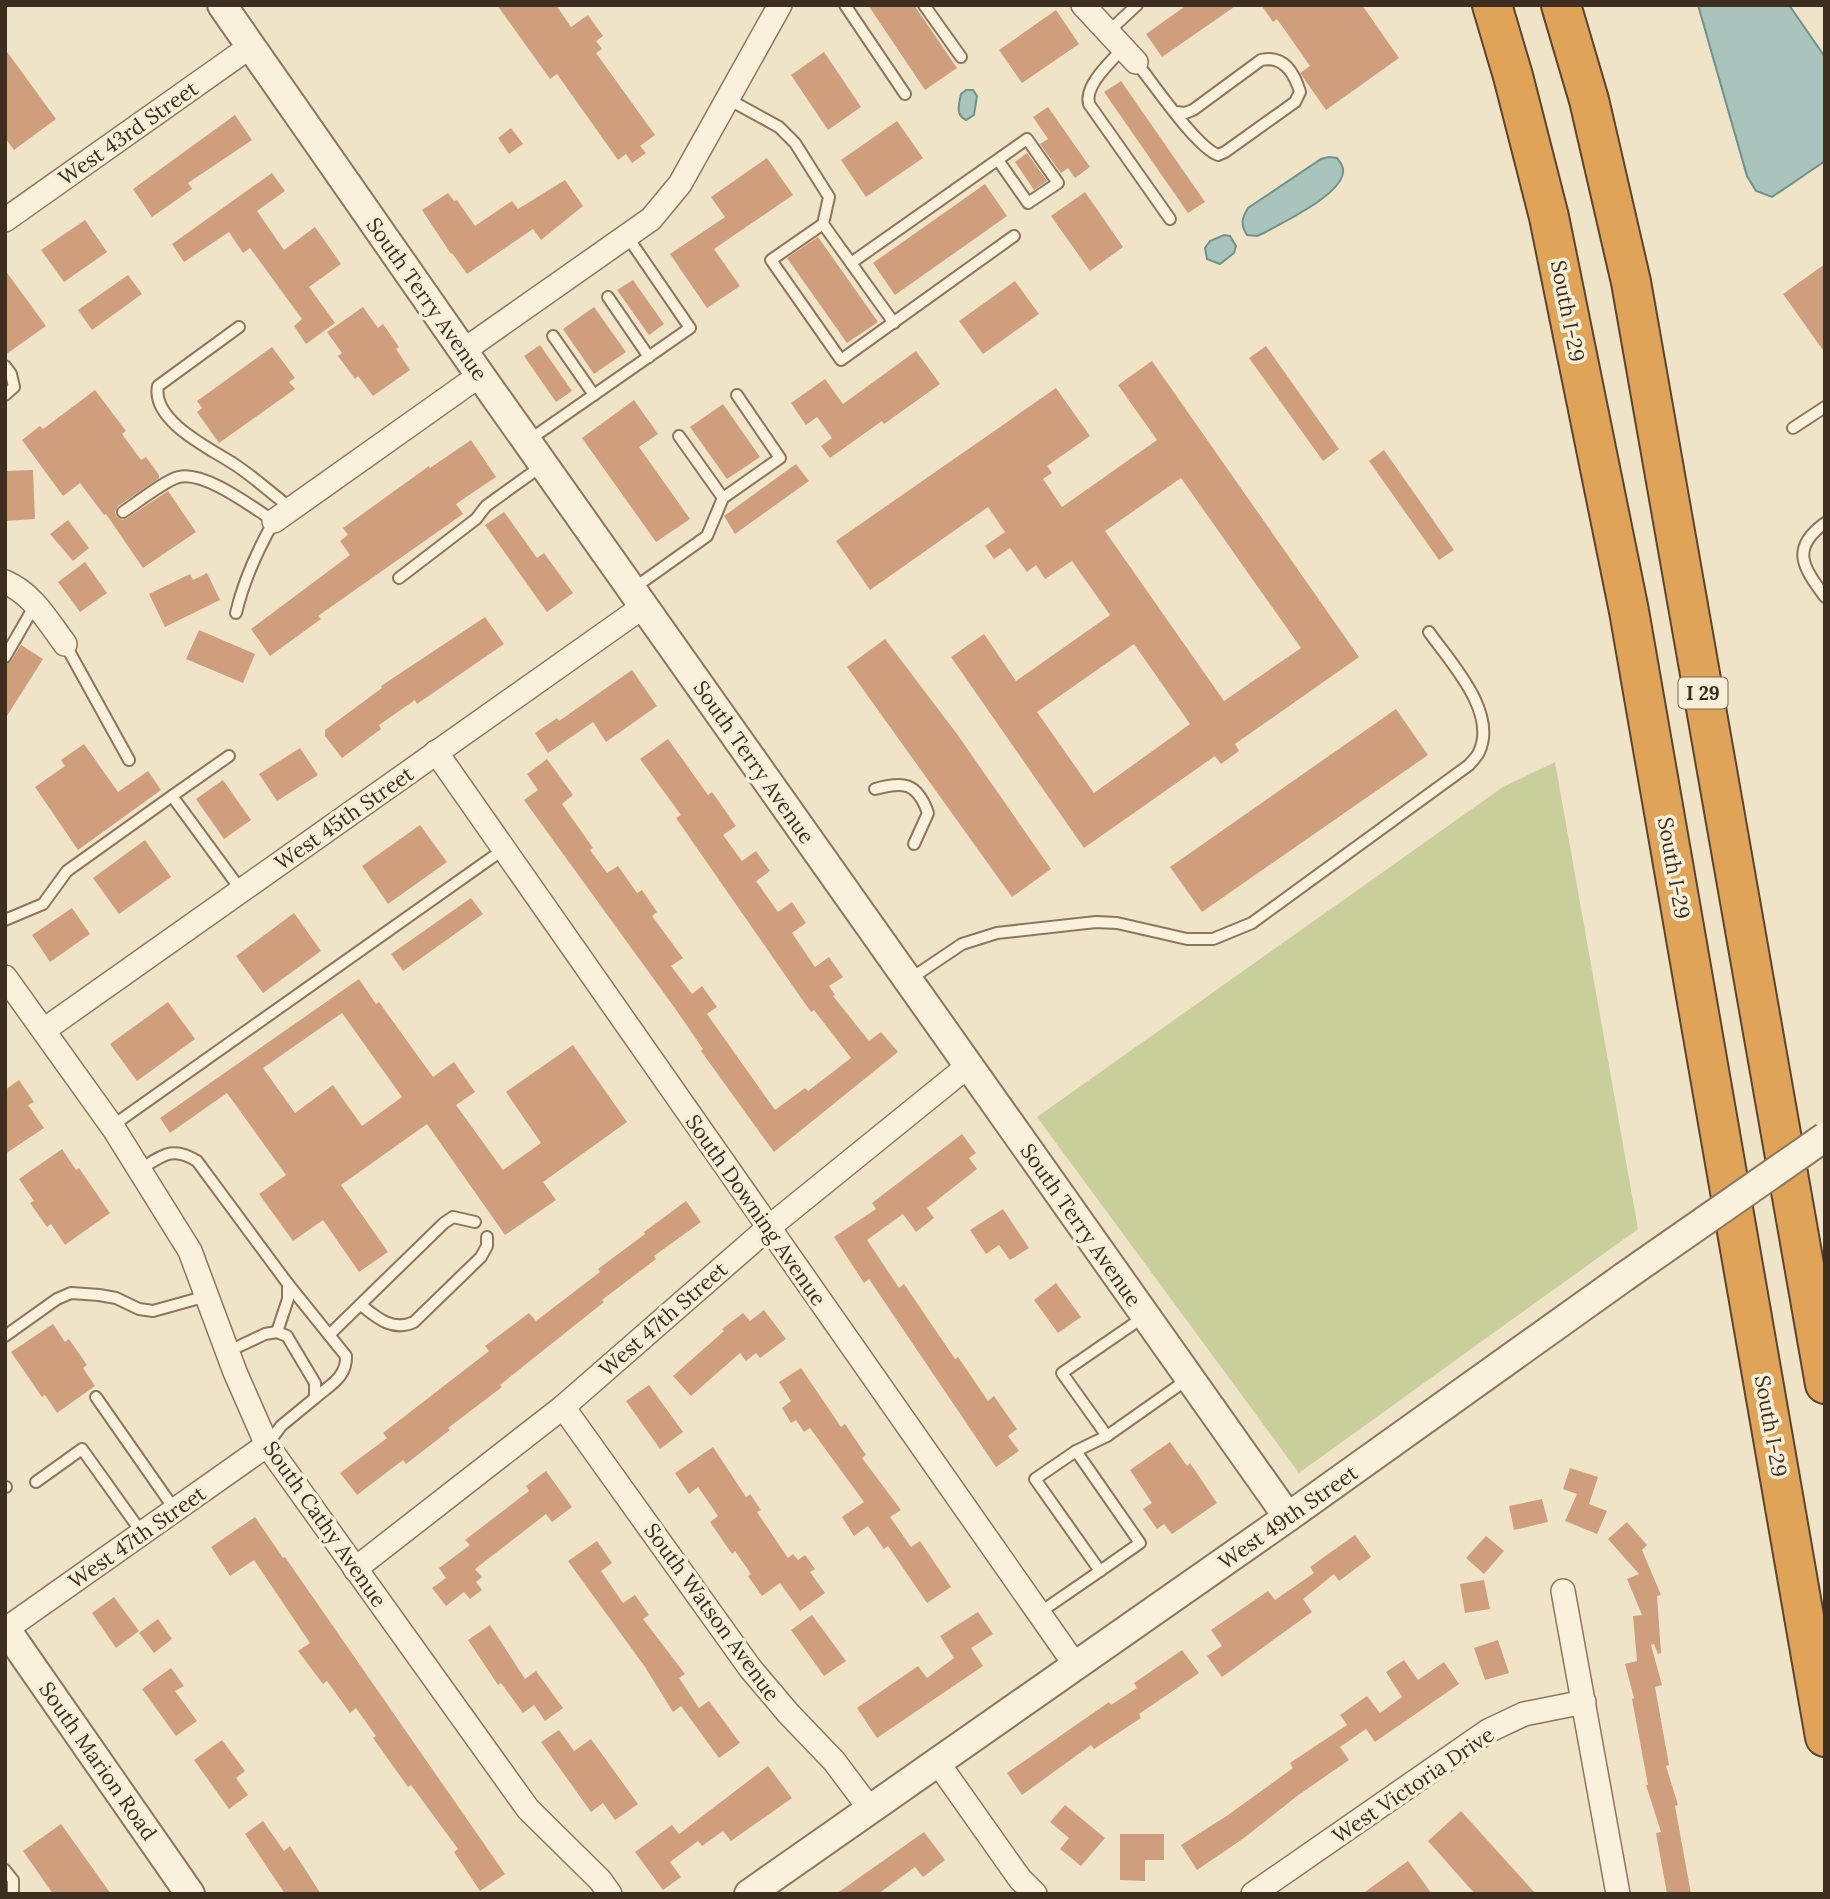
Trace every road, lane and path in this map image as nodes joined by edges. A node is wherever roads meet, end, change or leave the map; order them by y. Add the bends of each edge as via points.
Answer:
1 (222, 5) edge
2 (780, 5) edge
3 (845, 5) edge
4 (924, 5) edge
5 (1083, 5) edge
6 (1137, 5) edge
7 (1492, 5) edge
8 (1561, 5) edge
9 (251, 46) junction
10 (1122, 48) junction
11 (961, 57) dead end
12 (905, 94) dead end
13 (728, 99) junction
14 (1176, 112) junction
15 (998, 160) junction
16 (1170, 219) dead end
17 (5, 220) edge
18 (823, 224) junction
19 (627, 236) junction
20 (1014, 236) dead end
21 (851, 263) junction
22 (608, 297) dead end
23 (894, 323) junction
24 (239, 327) dead end
25 (553, 336) dead end
26 (463, 351) junction
27 (649, 357) junction
28 (5, 366) edge
29 (480, 376) junction
30 (5, 395) edge
31 (594, 395) junction
32 (737, 395) dead end
33 (1825, 407) edge
34 (1793, 428) dead end
35 (679, 436) dead end
36 (526, 441) junction
37 (543, 465) junction
38 (723, 498) junction
39 (122, 512) dead end
40 (282, 514) junction
41 (1825, 523) edge
42 (398, 578) dead end
43 (5, 582) edge
44 (1825, 597) edge
45 (638, 598) junction
46 (35, 603) junction
47 (236, 613) dead end
48 (1429, 632) dead end
49 (65, 644) joint
50 (5, 657) edge
51 (436, 752) junction
52 (229, 756) dead end
53 (129, 760) dead end
54 (875, 789) dead end
55 (172, 796) junction
56 (914, 844) dead end
57 (504, 849) junction
58 (241, 890) junction
59 (5, 920) edge
60 (5, 977) edge
61 (908, 981) junction
62 (44, 1030) junction
63 (968, 1066) junction
64 (112, 1126) junction
65 (1825, 1137) edge
66 (139, 1170) junction
67 (475, 1222) dead end
68 (768, 1228) junction
69 (487, 1237) dead end
70 (288, 1284) junction
71 (207, 1296) junction
72 (361, 1305) junction
73 (1145, 1315) junction
74 (277, 1332) junction
75 (329, 1335) junction
76 (5, 1336) edge
77 (227, 1352) junction
78 (1190, 1378) junction
79 (1825, 1384) edge
80 (96, 1397) dead end
81 (315, 1398) junction
82 (563, 1407) junction
83 (1107, 1436) junction
84 (267, 1445) junction
85 (1076, 1451) junction
86 (36, 1482) dead end
87 (175, 1510) junction
88 (1288, 1517) junction
89 (142, 1534) junction
90 (355, 1569) junction
91 (1100, 1571) junction
92 (1563, 1591) dead end
93 (1039, 1613) junction
94 (6, 1629) edge
95 (1076, 1666) junction
96 (1584, 1702) junction
97 (1825, 1737) edge
98 (937, 1763) junction
99 (870, 1809) junction
100 (5, 1870) edge
101 (13, 1894) edge
102 (190, 1894) edge
103 (610, 1894) edge
104 (750, 1894) edge
105 (1035, 1894) edge
106 (1253, 1894) edge
107 (1618, 1894) edge

1 - 9 street, South Terry Avenue
2 - 13 street
3 - 12 lane
4 - 11 lane
5 - 10 street
6 - 10 lane
7 - 97 highway, South I-29 via 1549,217 1629,611
8 - 79 highway, I 29 via 1589,100 1631,282
9 - 17 street, West 43rd Street
9 - 26 street, South Terry Avenue
10 - 14 lane
10 - 16 lane via 1091,87 1089,104
13 - 18 lane via 779,127 795,143 829,197
13 - 19 street via 680,184 651,219
14 - 14 lane via 1209,152 1218,155 1295,102 1300,92 1282,61 1272,58 1261,60 1193,110
15 - 15 lane via 1028,203 1058,183 1027,139
15 - 21 lane
18 - 21 lane
18 - 23 lane via 771,260 841,360
19 - 26 street
19 - 27 lane via 690,328
20 - 23 lane
21 - 23 lane
22 - 27 lane
24 - 40 lane via 157,392 160,404 185,435 236,465
25 - 31 lane
26 - 29 street, South Terry Avenue
27 - 31 lane
28 - 30 lane via 14,387
29 - 36 street, South Terry Avenue
29 - 40 street
31 - 36 lane
32 - 38 lane via 780,458
33 - 34 lane
35 - 38 lane
36 - 37 street, South Terry Avenue
37 - 42 lane
37 - 45 street, South Terry Avenue
38 - 45 lane via 707,536
39 - 40 lane via 178,477 194,477
40 - 47 lane via 253,560
41 - 44 lane via 1810,534 1803,552 1805,568
43 - 46 street
45 - 51 street, West 45th Street
45 - 61 street, South Terry Avenue
46 - 49 street
46 - 50 lane
48 - 61 lane via 1477,699 1483,734 1479,752 1469,765 1252,923 1213,939 1187,939 1107,922 996,933 962,944
49 - 53 lane
51 - 57 street, South Downing Avenue
51 - 58 street, West 45th Street
52 - 55 lane
54 - 56 lane via 906,784 915,790 929,813
55 - 58 lane
55 - 59 lane via 66,871 43,904
57 - 64 lane
57 - 68 street, South Downing Avenue
58 - 62 street, West 45th Street
60 - 62 street, South Cathy Avenue
61 - 63 street, South Terry Avenue
62 - 64 street, South Cathy Avenue
63 - 68 street, West 47th Street
63 - 73 street, South Terry Avenue
64 - 66 street, South Cathy Avenue
65 - 88 street, West 49th Street, bridge
66 - 70 lane via 168,1153 184,1153 197,1161
66 - 71 street, South Cathy Avenue via 190,1251
67 - 72 lane via 453,1217 444,1223
68 - 82 street, West 47th Street
68 - 93 street, South Downing Avenue
69 - 72 lane via 481,1257 414,1322 394,1326
70 - 74 lane
70 - 75 lane
71 - 76 lane via 153,1311 116,1298 71,1293
71 - 77 street, South Cathy Avenue
72 - 75 lane
73 - 78 street, South Terry Avenue
73 - 83 lane via 1062,1373
74 - 77 lane
74 - 81 lane via 287,1336 308,1368
75 - 81 lane via 346,1356 347,1367
77 - 84 street, South Cathy Avenue
78 - 83 lane
78 - 88 street, South Terry Avenue
80 - 87 lane
81 - 84 lane via 281,1426
82 - 90 street, West 47th Street
82 - 99 street, South Watson Avenue via 750,1668 834,1761
83 - 85 lane
84 - 87 street, West 47th Street
84 - 90 street, South Cathy Avenue
85 - 91 lane via 1140,1543
85 - 91 lane via 1035,1479
86 - 89 lane via 82,1449
87 - 89 street, West 47th Street
88 - 95 street, West 49th Street
89 - 94 street, West 47th Street
90 - 103 street, South Cathy Avenue via 528,1809
91 - 93 lane
92 - 96 street
93 - 95 street, South Downing Avenue
94 - 102 street, South Marion Road
95 - 98 street, West 49th Street
96 - 106 street, West Victoria Drive via 1524,1714 1488,1731
96 - 107 street
98 - 99 street, West 49th Street
98 - 105 street via 1020,1880
99 - 104 street, West 49th Street
100 - 101 lane via 13,1880

